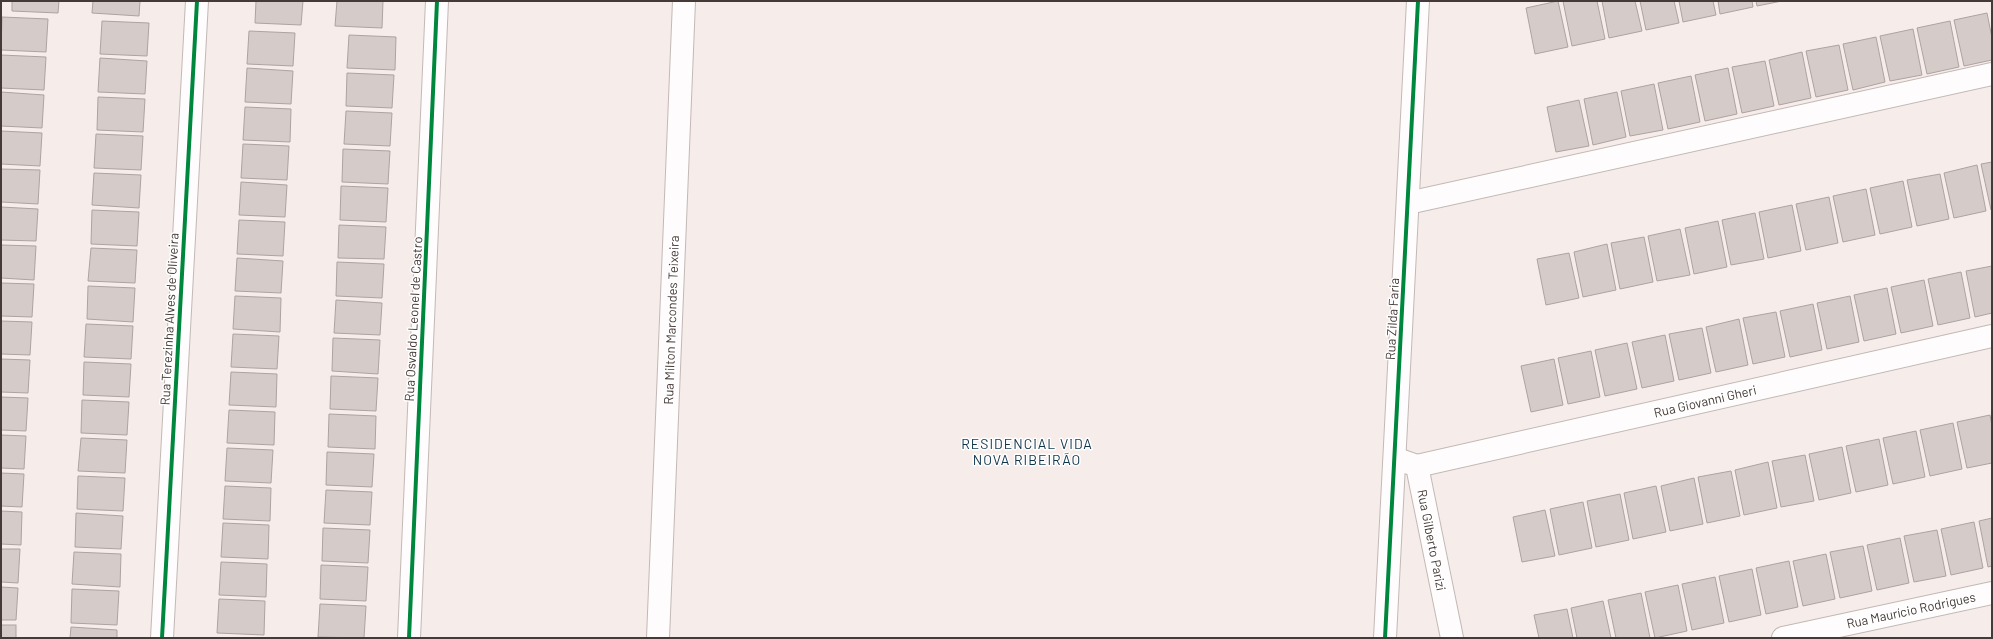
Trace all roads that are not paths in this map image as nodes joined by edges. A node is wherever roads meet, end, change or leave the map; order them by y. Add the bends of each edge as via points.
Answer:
1 (197, 1) edge
2 (438, 1) edge
3 (684, 1) edge
4 (1418, 1) edge
5 (1992, 74) edge
6 (1408, 203) junction
7 (1992, 336) edge
8 (1395, 458) junction
9 (1418, 466) junction
10 (1992, 592) edge
11 (162, 638) edge
12 (409, 638) edge
13 (658, 638) edge
14 (1385, 638) edge
15 (1452, 638) edge
16 (1783, 638) edge

1 - 11 street, Rua Terezinha Alves de Oliveira
2 - 12 street, Rua Osvaldo Leonel de Castro
3 - 13 street, Rua Milton Marcondes Teixeira
4 - 6 street, Rua Zilda Faria
5 - 6 street
6 - 8 street, Rua Zilda Faria
7 - 9 street, Rua Giovanni Gheri
8 - 9 street
8 - 14 street, Rua Zilda Faria
9 - 15 street, Rua Gilberto Parizi
10 - 16 street, Rua Maurício Rodrigues

